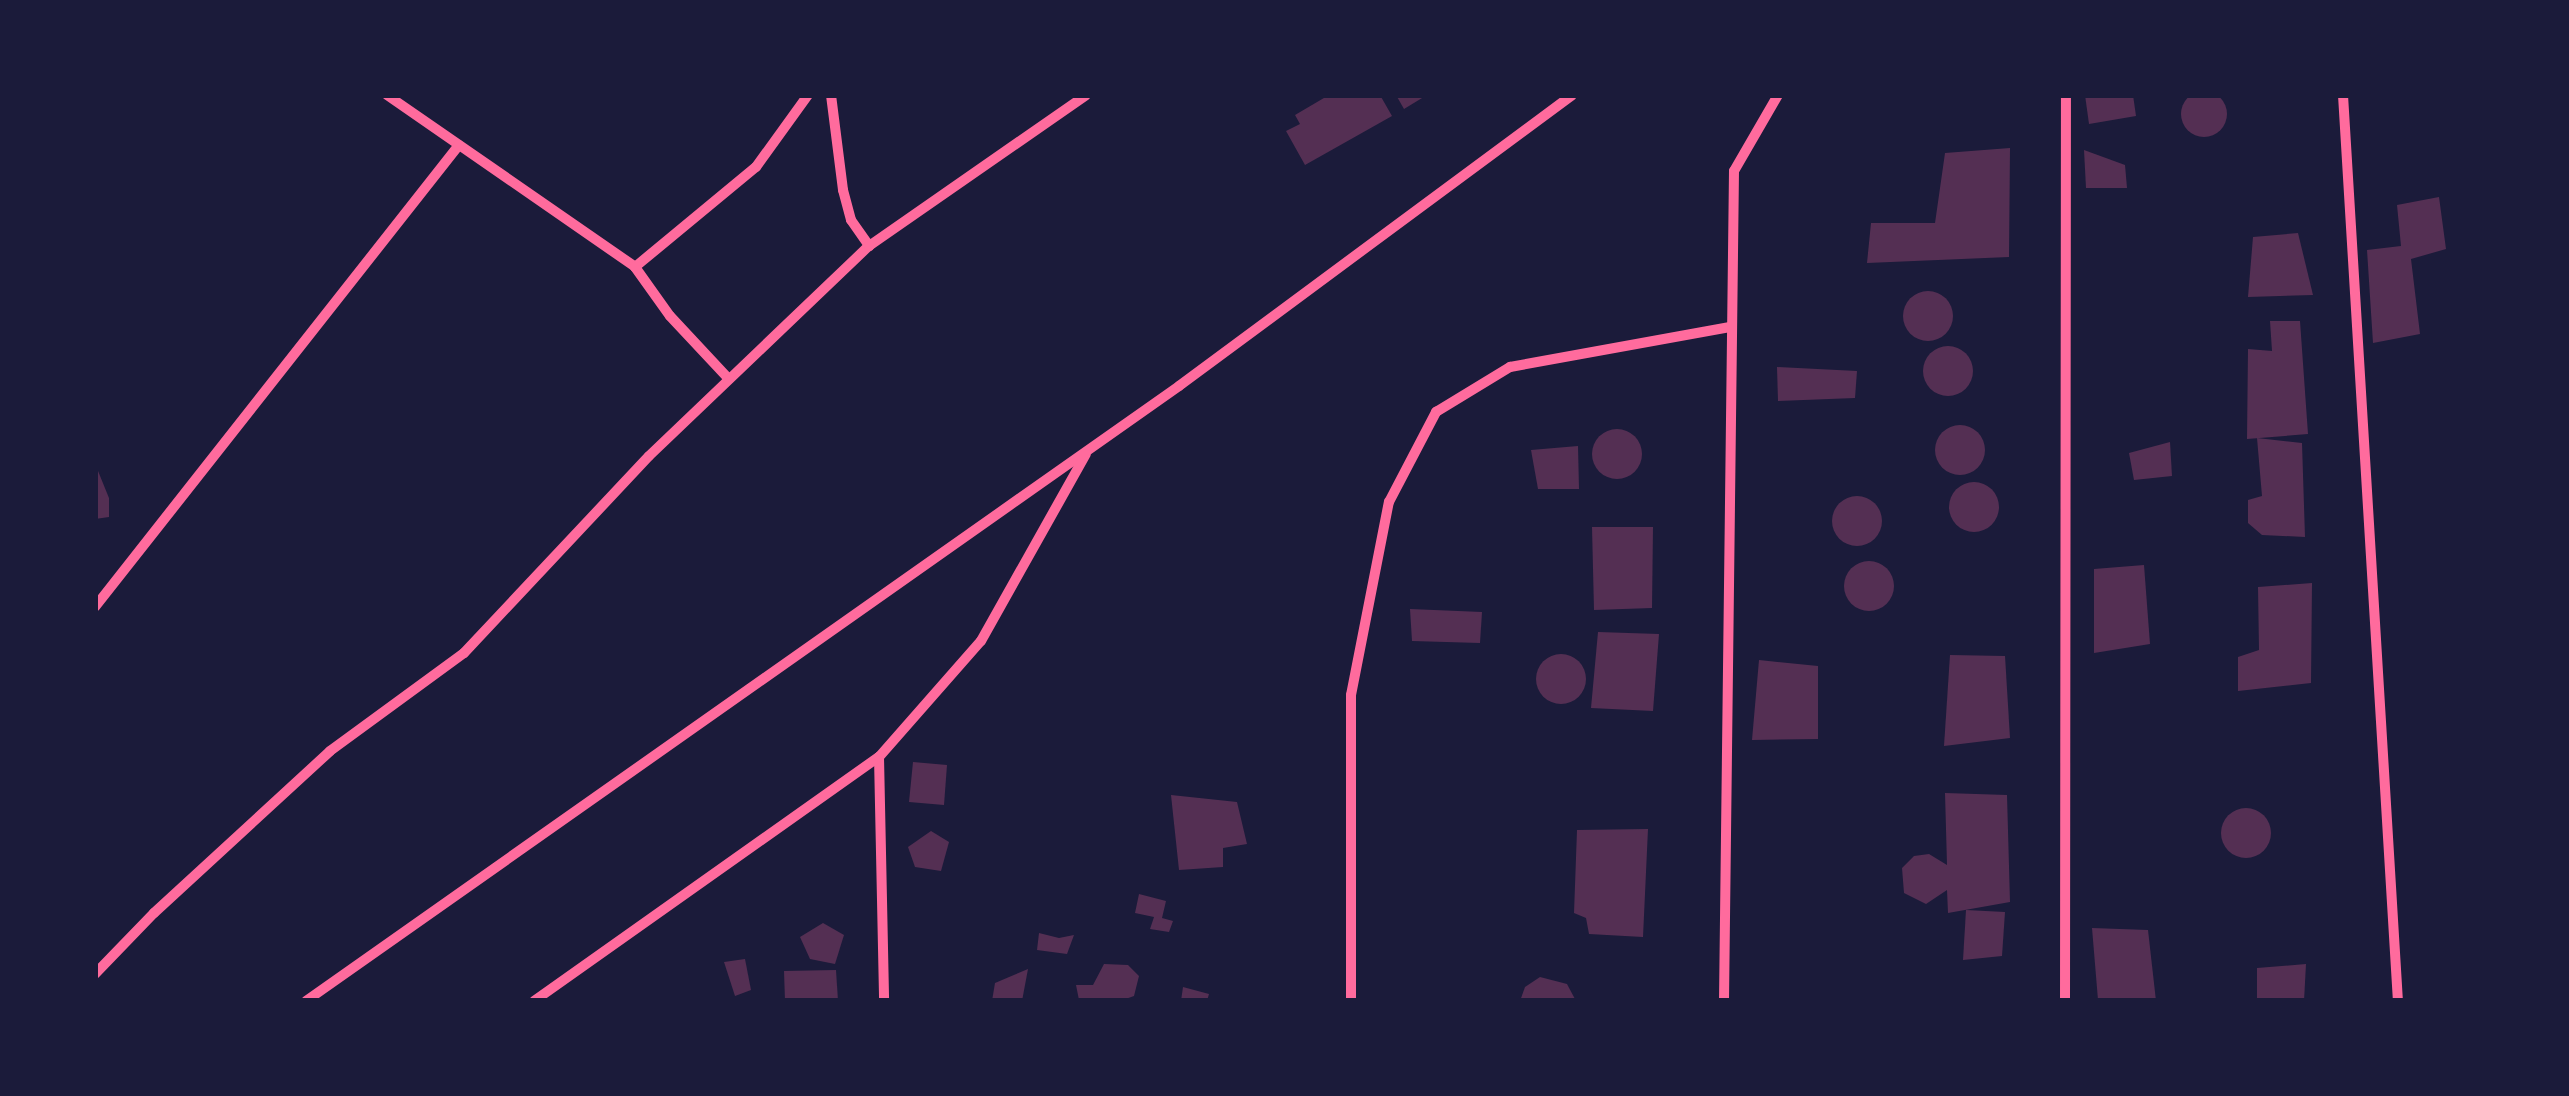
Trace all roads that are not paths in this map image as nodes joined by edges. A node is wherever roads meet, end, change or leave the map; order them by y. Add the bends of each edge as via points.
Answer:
1 (387, 95) edge
2 (808, 95) edge
3 (831, 95) edge
4 (1086, 95) edge
5 (1572, 95) edge
6 (1778, 95) edge
7 (2066, 95) edge
8 (2343, 95) edge
9 (460, 145) junction
10 (868, 246) junction
11 (635, 267) junction
12 (1731, 326) junction
13 (729, 380) junction
14 (1088, 449) junction
15 (95, 607) edge
16 (879, 757) junction
17 (95, 974) edge
18 (306, 1001) edge
19 (534, 1001) edge
20 (884, 1001) edge
21 (1351, 1001) edge
22 (1724, 1001) edge
23 (2065, 1001) edge
24 (2398, 1001) edge

1 - 9 street
2 - 11 street via 756,167
3 - 10 street via 843,190
4 - 10 street
5 - 14 street
6 - 12 street via 1734,170
7 - 23 street
8 - 24 street
9 - 11 street
9 - 15 street
10 - 13 street
11 - 13 street
12 - 21 street via 1510,367 1436,412 1389,502 1351,695
12 - 22 street
13 - 17 street via 464,654 330,751
14 - 16 street via 980,640
14 - 18 street
16 - 19 street
16 - 20 street

